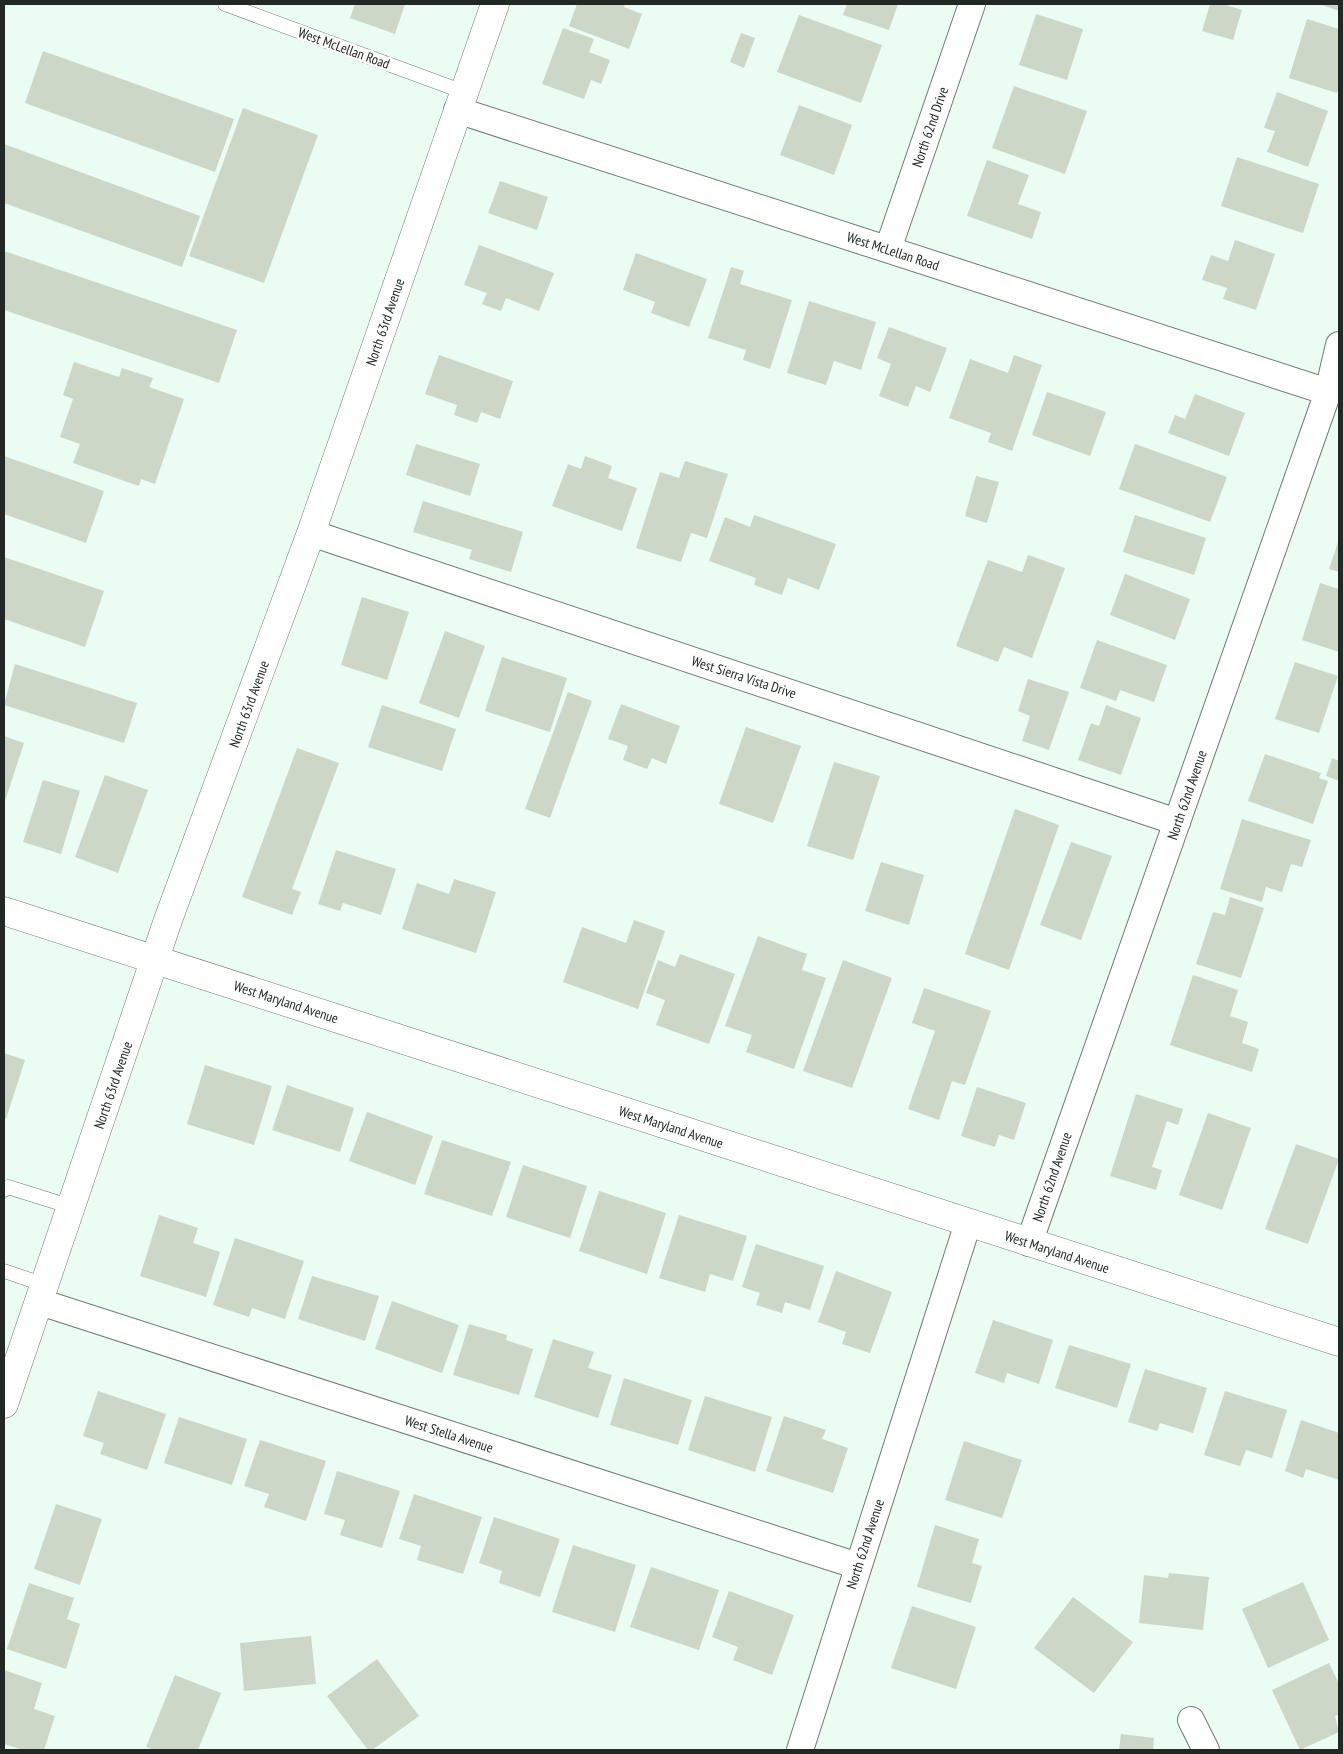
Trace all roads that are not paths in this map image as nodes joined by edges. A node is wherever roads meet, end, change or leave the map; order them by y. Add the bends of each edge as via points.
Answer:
1 (225, 4) edge
2 (495, 4) edge
3 (972, 4) edge
4 (460, 101) junction
5 (888, 249) junction
6 (1339, 345) edge
7 (1328, 392) junction
8 (312, 533) junction
9 (1177, 822) junction
10 (4, 911) edge
11 (155, 961) junction
12 (4, 1190) edge
13 (72, 1207) junction
14 (968, 1223) junction
15 (1029, 1243) junction
16 (4, 1271) edge
17 (42, 1293) junction
18 (1339, 1342) edge
19 (4, 1404) edge
20 (858, 1566) junction
21 (1191, 1720) dead end
22 (800, 1750) edge
23 (1206, 1750) edge

1 - 4 lane, West McLellan Road
2 - 4 street, North 63rd Avenue
3 - 5 street, North 62nd Drive
4 - 5 street, West McLellan Road
4 - 8 street, North 63rd Avenue
5 - 7 street, West McLellan Road
6 - 7 street, North 62nd Avenue
7 - 9 street, North 62nd Avenue
8 - 9 street, West Sierra Vista Drive
8 - 11 street, North 63rd Avenue
9 - 15 street, North 62nd Avenue
10 - 11 street, West Maryland Avenue
11 - 13 street, North 63rd Avenue
11 - 14 street, West Maryland Avenue
12 - 13 lane via 8,1187
13 - 17 street, North 63rd Avenue
14 - 15 street, West Maryland Avenue
14 - 20 street, North 62nd Avenue
15 - 18 street, West Maryland Avenue
16 - 17 lane
17 - 19 street, North 63rd Avenue
17 - 20 street, West Stella Avenue
20 - 22 street, North 62nd Avenue
21 - 23 street

